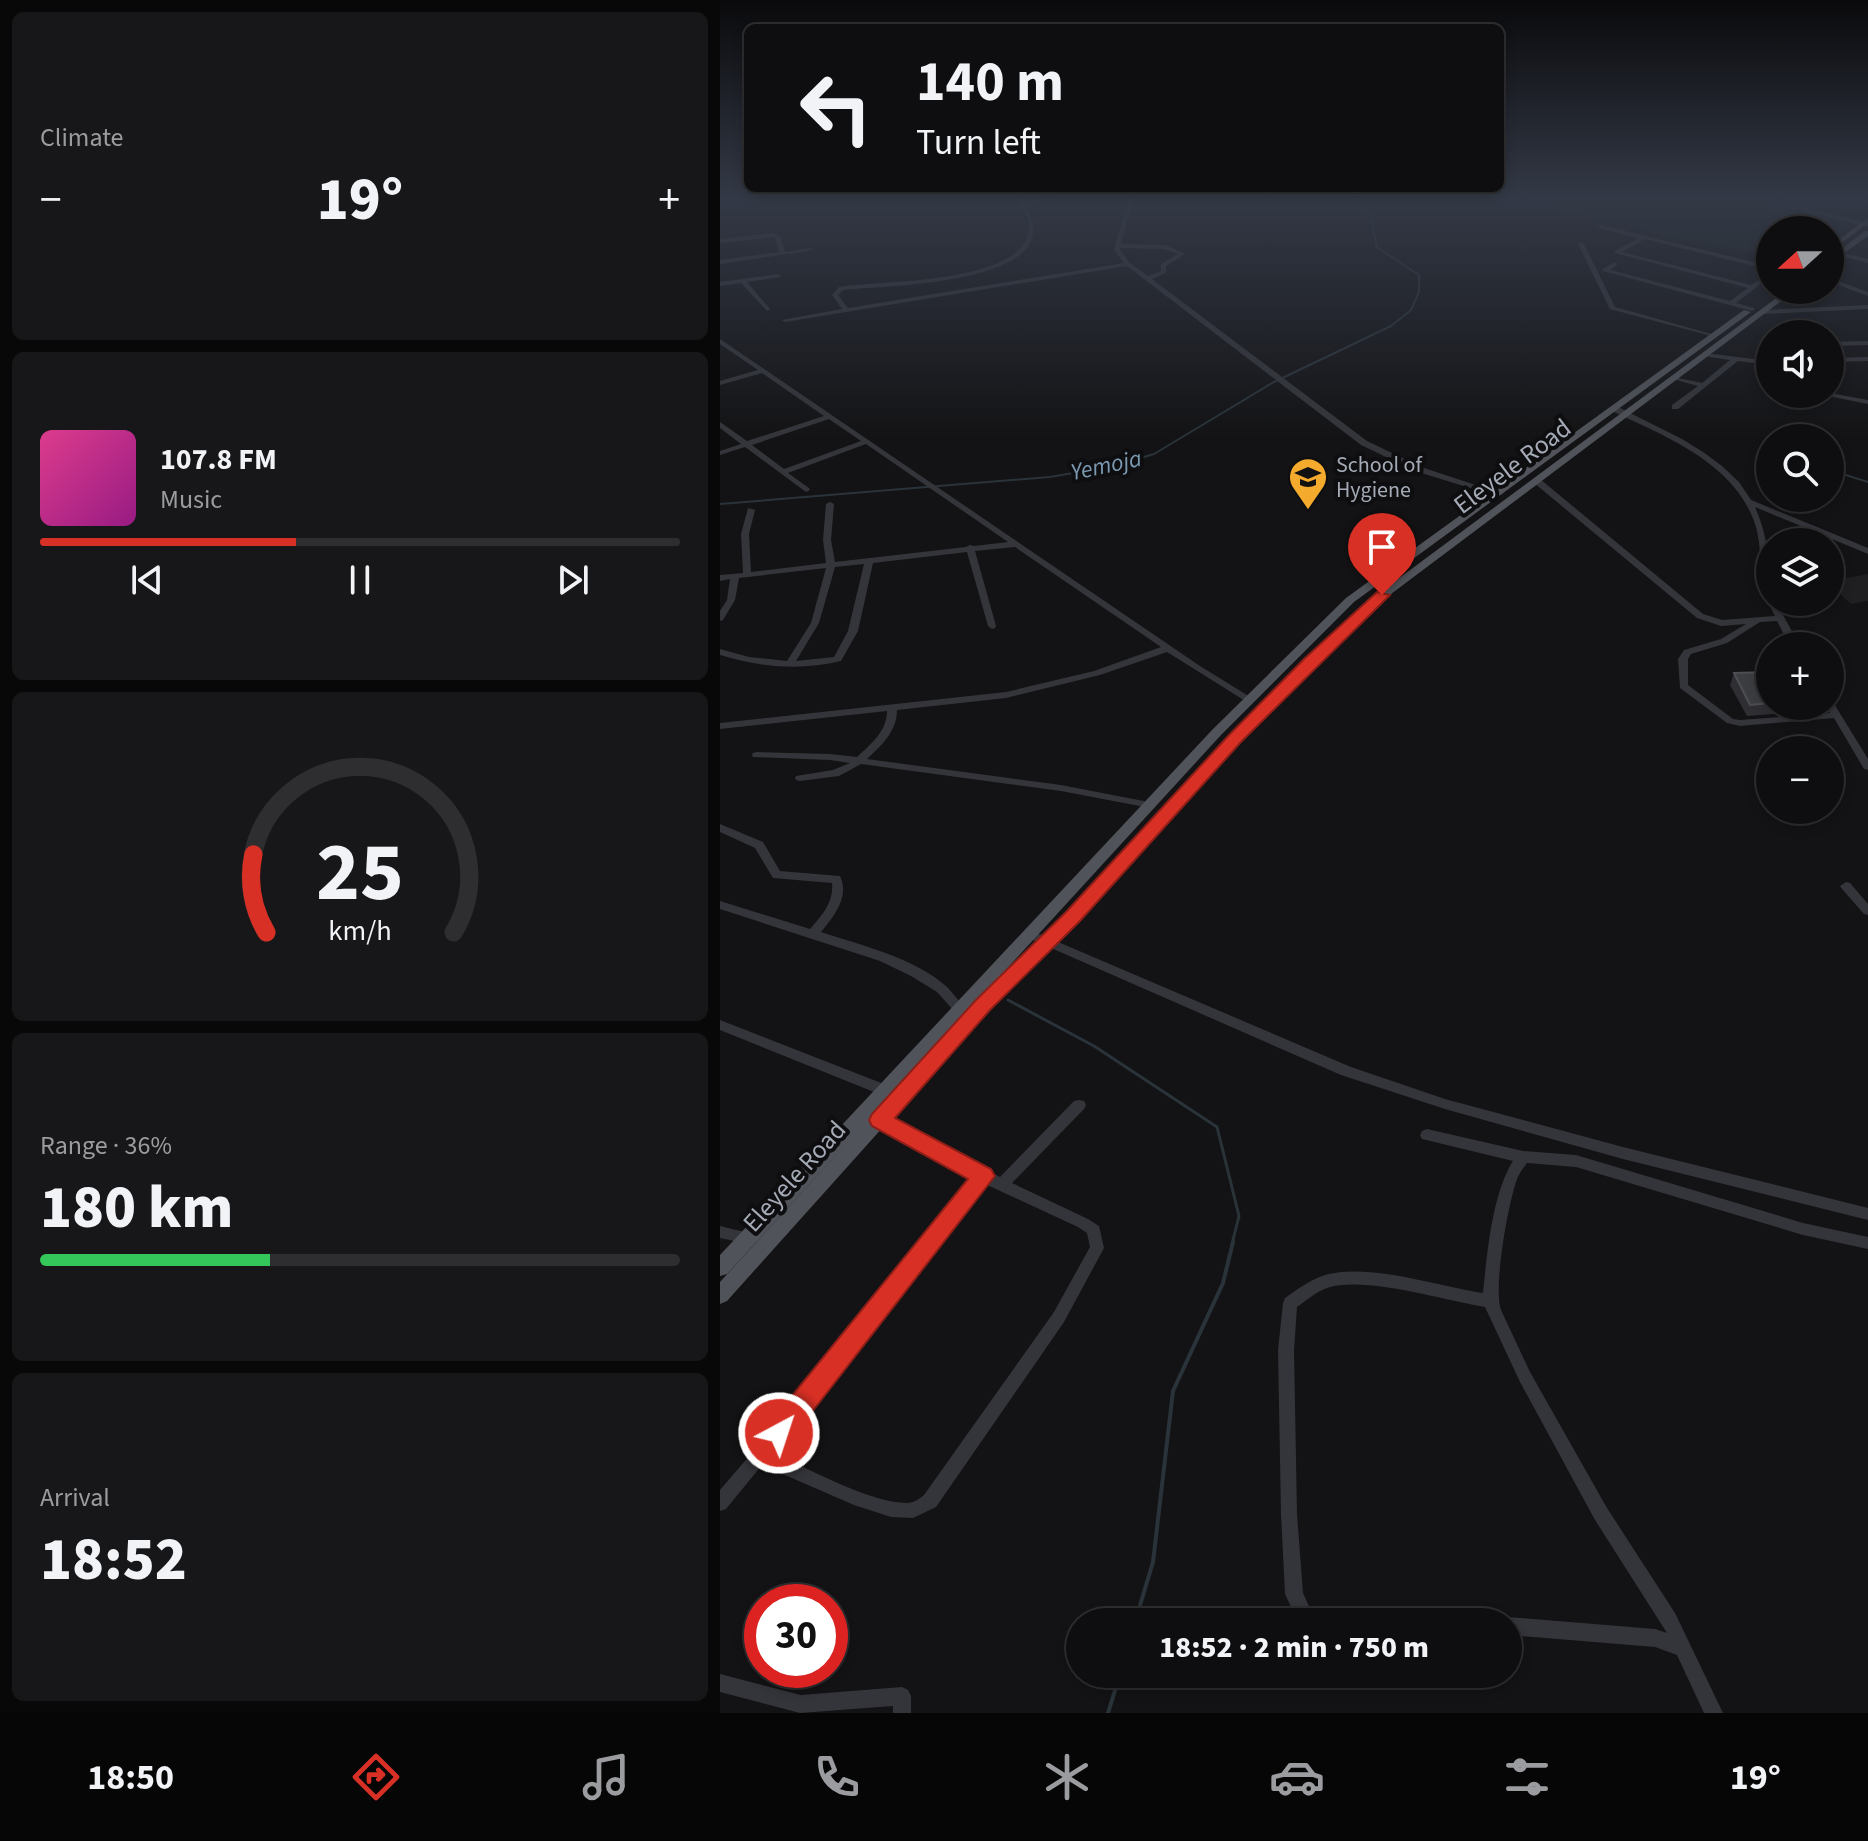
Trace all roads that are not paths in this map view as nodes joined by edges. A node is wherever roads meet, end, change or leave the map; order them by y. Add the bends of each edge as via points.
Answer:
1 (757, 279) edge
2 (938, 279) edge
3 (1036, 279) edge
4 (1150, 279) edge
5 (1598, 279) edge
6 (1639, 279) edge
7 (1720, 279) edge
8 (743, 281) junction
9 (1756, 283) edge
10 (720, 284) edge
11 (1844, 285) edge
12 (1751, 287) junction
13 (1868, 294) edge
14 (1732, 303) junction
15 (1763, 304) edge
16 (1768, 304) edge
17 (1868, 307) edge
18 (767, 309) dead end
19 (846, 310) junction
20 (1758, 310) junction
21 (785, 320) dead end
22 (1713, 336) junction
23 (720, 341) edge
24 (1868, 343) edge
25 (1844, 344) edge
26 (733, 349) junction
27 (720, 352) edge
28 (1705, 355) junction
29 (1736, 359) junction
30 (1868, 359) edge
31 (1844, 360) edge
32 (1756, 361) edge
33 (762, 371) junction
34 (1675, 378) junction
35 (720, 383) edge
36 (1703, 385) junction
37 (1844, 398) edge
38 (1868, 402) edge
39 (1675, 407) dead end
40 (1620, 411) junction
41 (828, 417) junction
42 (720, 424) edge
43 (865, 442) junction
44 (746, 444) junction
45 (720, 453) edge
46 (783, 472) junction
47 (1537, 481) junction
48 (806, 490) dead end
49 (1499, 494) junction
50 (1749, 502) junction
51 (830, 504) dead end
52 (751, 510) dead end
53 (1759, 528) edge
54 (1016, 544) junction
55 (970, 547) junction
56 (1868, 551) edge
57 (869, 561) junction
58 (831, 567) junction
59 (747, 575) junction
60 (735, 577) junction
61 (720, 578) edge
62 (1350, 600) junction
63 (1367, 607) junction
64 (720, 618) edge
65 (1778, 618) joint
66 (1757, 620) junction
67 (992, 626) dead end
68 (1786, 632) edge
69 (1168, 648) junction
70 (720, 652) edge
71 (791, 662) junction
72 (1250, 700) junction
73 (892, 708) junction
74 (1776, 720) edge
75 (1840, 720) edge
76 (720, 726) edge
77 (757, 755) dead end
78 (860, 763) junction
79 (1868, 767) edge
80 (800, 778) dead end
81 (1150, 805) junction
82 (720, 828) edge
83 (1846, 886) dead end
84 (720, 905) edge
85 (1868, 911) edge
86 (813, 934) junction
87 (1030, 934) junction
88 (1039, 948) junction
89 (970, 1004) junction
90 (720, 1025) edge
91 (884, 1090) junction
92 (1079, 1105) dead end
93 (880, 1120) junction
94 (1427, 1135) dead end
95 (1523, 1157) junction
96 (983, 1176) junction
97 (1002, 1184) junction
98 (1868, 1214) edge
99 (720, 1232) edge
100 (748, 1238) junction
101 (1868, 1243) edge
102 (720, 1268) edge
103 (720, 1295) edge
104 (1490, 1301) junction
105 (760, 1456) junction
106 (720, 1503) edge
107 (1300, 1608) edge
108 (1522, 1627) edge
109 (1682, 1648) junction
110 (720, 1683) edge
111 (902, 1713) edge
112 (1714, 1713) edge

1 - 8 street
2 - 19 street via 841,288 835,295
3 - 19 street
4 - 49 street via 1376,449 1418,469
5 - 22 street via 1612,308
6 - 14 street
7 - 12 street
8 - 10 street
8 - 18 street
9 - 12 street
11 - 13 street
12 - 14 street
14 - 20 street
15 - 20 main road, Eleyele Road
16 - 20 main road, Eleyele Road
17 - 20 street
19 - 21 street
20 - 22 main road, Eleyele Road
20 - 28 main road, Eleyele Road
22 - 40 main road, Eleyele Road
23 - 26 street
24 - 25 street
26 - 27 street
26 - 33 street
28 - 29 street
28 - 34 main road, Eleyele Road
29 - 32 street
29 - 36 street
30 - 31 street
33 - 35 street
33 - 41 street
34 - 36 street
34 - 40 main road, Eleyele Road
36 - 39 street
37 - 38 street
40 - 47 main road, Eleyele Road
40 - 49 main road, Eleyele Road
40 - 50 street via 1722,469
41 - 43 street
41 - 44 street
42 - 44 street
43 - 46 street
43 - 54 street
44 - 45 street
44 - 46 street
46 - 48 street
47 - 63 main road, Eleyele Road
47 - 66 street via 1700,616 1721,623
49 - 62 main road, Eleyele Road
50 - 53 street
50 - 56 street
51 - 58 street
52 - 59 street via 745,534
54 - 55 street
54 - 69 street
55 - 57 street
55 - 67 street
57 - 58 street
57 - 71 street via 853,631 838,659
58 - 59 street
58 - 71 street via 815,623
59 - 60 street
60 - 61 street
60 - 64 street via 731,600
62 - 63 main road
62 - 72 main road, Eleyele Road
63 - 88 main road, Eleyele Road via 1235,738
65 - 66 street
65 - 68 street
66 - 74 street via 1724,641 1687,652 1683,686 1730,721
69 - 72 street
69 - 73 street via 1097,673 1006,695
70 - 71 street via 764,663
72 - 81 main road, Eleyele Road
73 - 76 street
73 - 78 street via 888,731
75 - 79 street
77 - 78 street via 801,754
78 - 80 street via 837,774
78 - 81 street via 1061,788
81 - 87 main road, Eleyele Road
82 - 86 street via 759,845 777,875 836,879 839,892
83 - 85 street
84 - 86 street
86 - 89 street via 938,983
87 - 88 street
87 - 89 main road, Eleyele Road
88 - 89 main road, Eleyele Road
88 - 98 street via 1346,1071 1445,1104
89 - 91 main road, Eleyele Road
89 - 93 main road, Eleyele Road
90 - 91 street
91 - 100 main road, Eleyele Road
92 - 97 street
93 - 96 street
93 - 103 main road, Eleyele Road
94 - 95 street
95 - 101 street via 1606,1168 1803,1229
95 - 104 street via 1507,1190
96 - 97 street
96 - 105 street
97 - 105 street via 1094,1230 1097,1248 1059,1317 930,1501 909,1511 877,1503
99 - 100 street
100 - 102 main road, Eleyele Road
104 - 107 street via 1350,1279 1326,1281 1290,1303 1289,1514 1294,1594
104 - 109 street via 1532,1391
105 - 106 street
108 - 109 street via 1655,1638
109 - 112 street
110 - 111 street via 801,1704 902,1696

